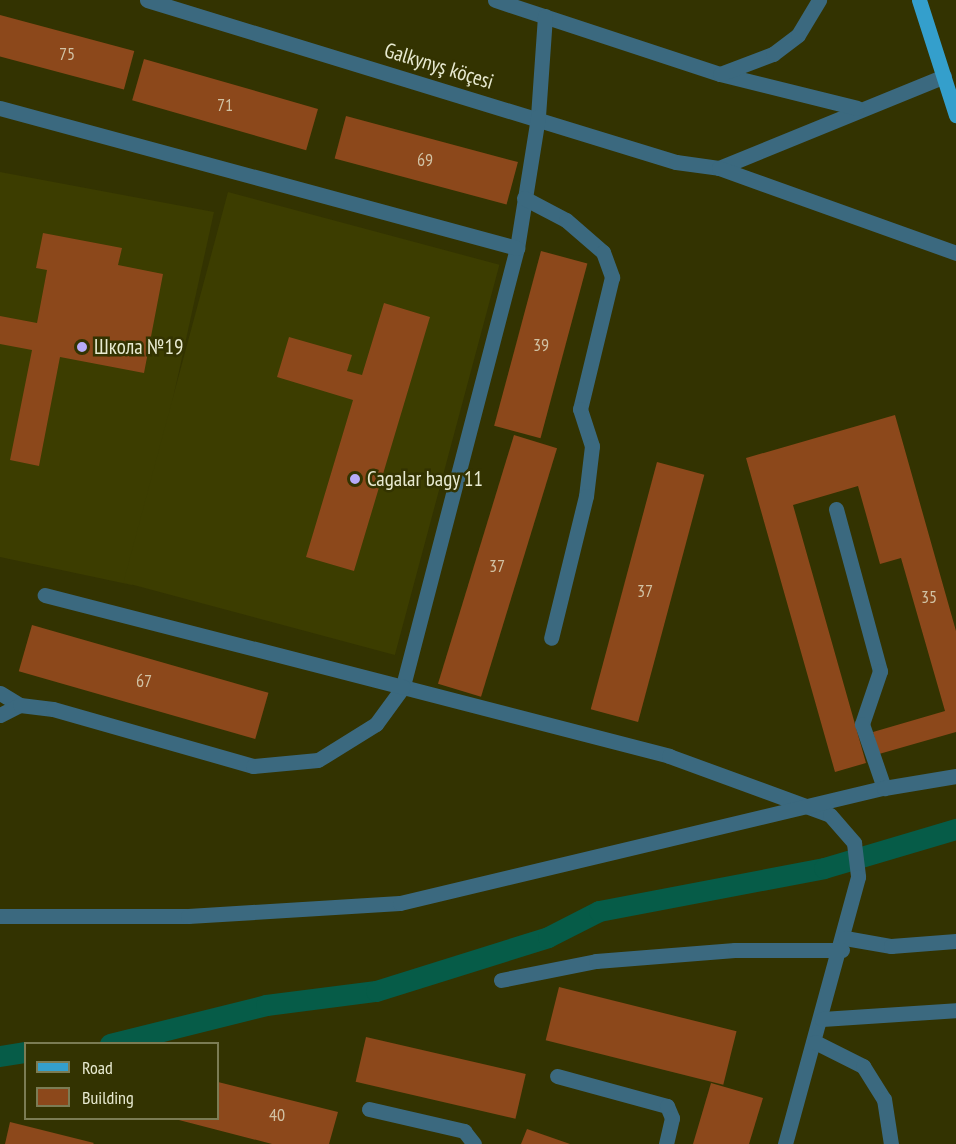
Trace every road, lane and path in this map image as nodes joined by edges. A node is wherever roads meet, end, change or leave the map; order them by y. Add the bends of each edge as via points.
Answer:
1 (147, 0) edge
2 (495, 0) edge
3 (819, 0) edge
4 (919, 0) edge
5 (545, 16) junction
6 (720, 74) junction
7 (944, 76) junction
8 (0, 108) edge
9 (857, 108) junction
10 (955, 108) edge
11 (538, 117) junction
12 (719, 168) junction
13 (524, 198) junction
14 (517, 248) junction
15 (956, 253) edge
16 (836, 509) dead end
17 (45, 595) dead end
18 (551, 638) dead end
19 (402, 687) junction
20 (0, 693) edge
21 (20, 705) junction
22 (0, 715) edge
23 (956, 776) edge
24 (884, 788) junction
25 (811, 806) junction
26 (0, 916) edge
27 (956, 941) edge
28 (844, 944) junction
29 (501, 980) dead end
30 (956, 1010) edge
31 (822, 1019) junction
32 (815, 1041) junction
33 (557, 1076) dead end
34 (369, 1109) dead end
35 (474, 1144) edge
36 (666, 1144) edge
37 (785, 1144) edge
38 (891, 1144) edge

1 - 11 street, Galkynyş köçesi
2 - 5 street
3 - 6 street via 798,35 773,54
4 - 7 main road
5 - 6 street
5 - 11 street
6 - 9 street
7 - 9 street
7 - 10 main road
8 - 14 street
9 - 12 street
11 - 12 street, Galkynyş köçesi via 676,162
11 - 13 street
12 - 15 street, Galkynyş köçesi
13 - 14 street
13 - 18 street via 566,220 603,252 612,277 580,409 592,446 586,496
14 - 19 street
16 - 24 street via 880,671 861,724
17 - 19 street
19 - 21 street via 376,724 318,760 253,766
19 - 25 street via 669,756
20 - 21 street
21 - 22 street
23 - 24 street
24 - 25 street
25 - 26 street via 400,903 199,916
25 - 28 street via 830,815 854,843 858,877
27 - 28 street via 891,946
28 - 29 street via 597,961
28 - 31 street
30 - 31 street
31 - 32 street
32 - 37 street
32 - 38 street via 863,1066 884,1099
33 - 36 street via 667,1106 672,1118
34 - 35 street via 464,1131

